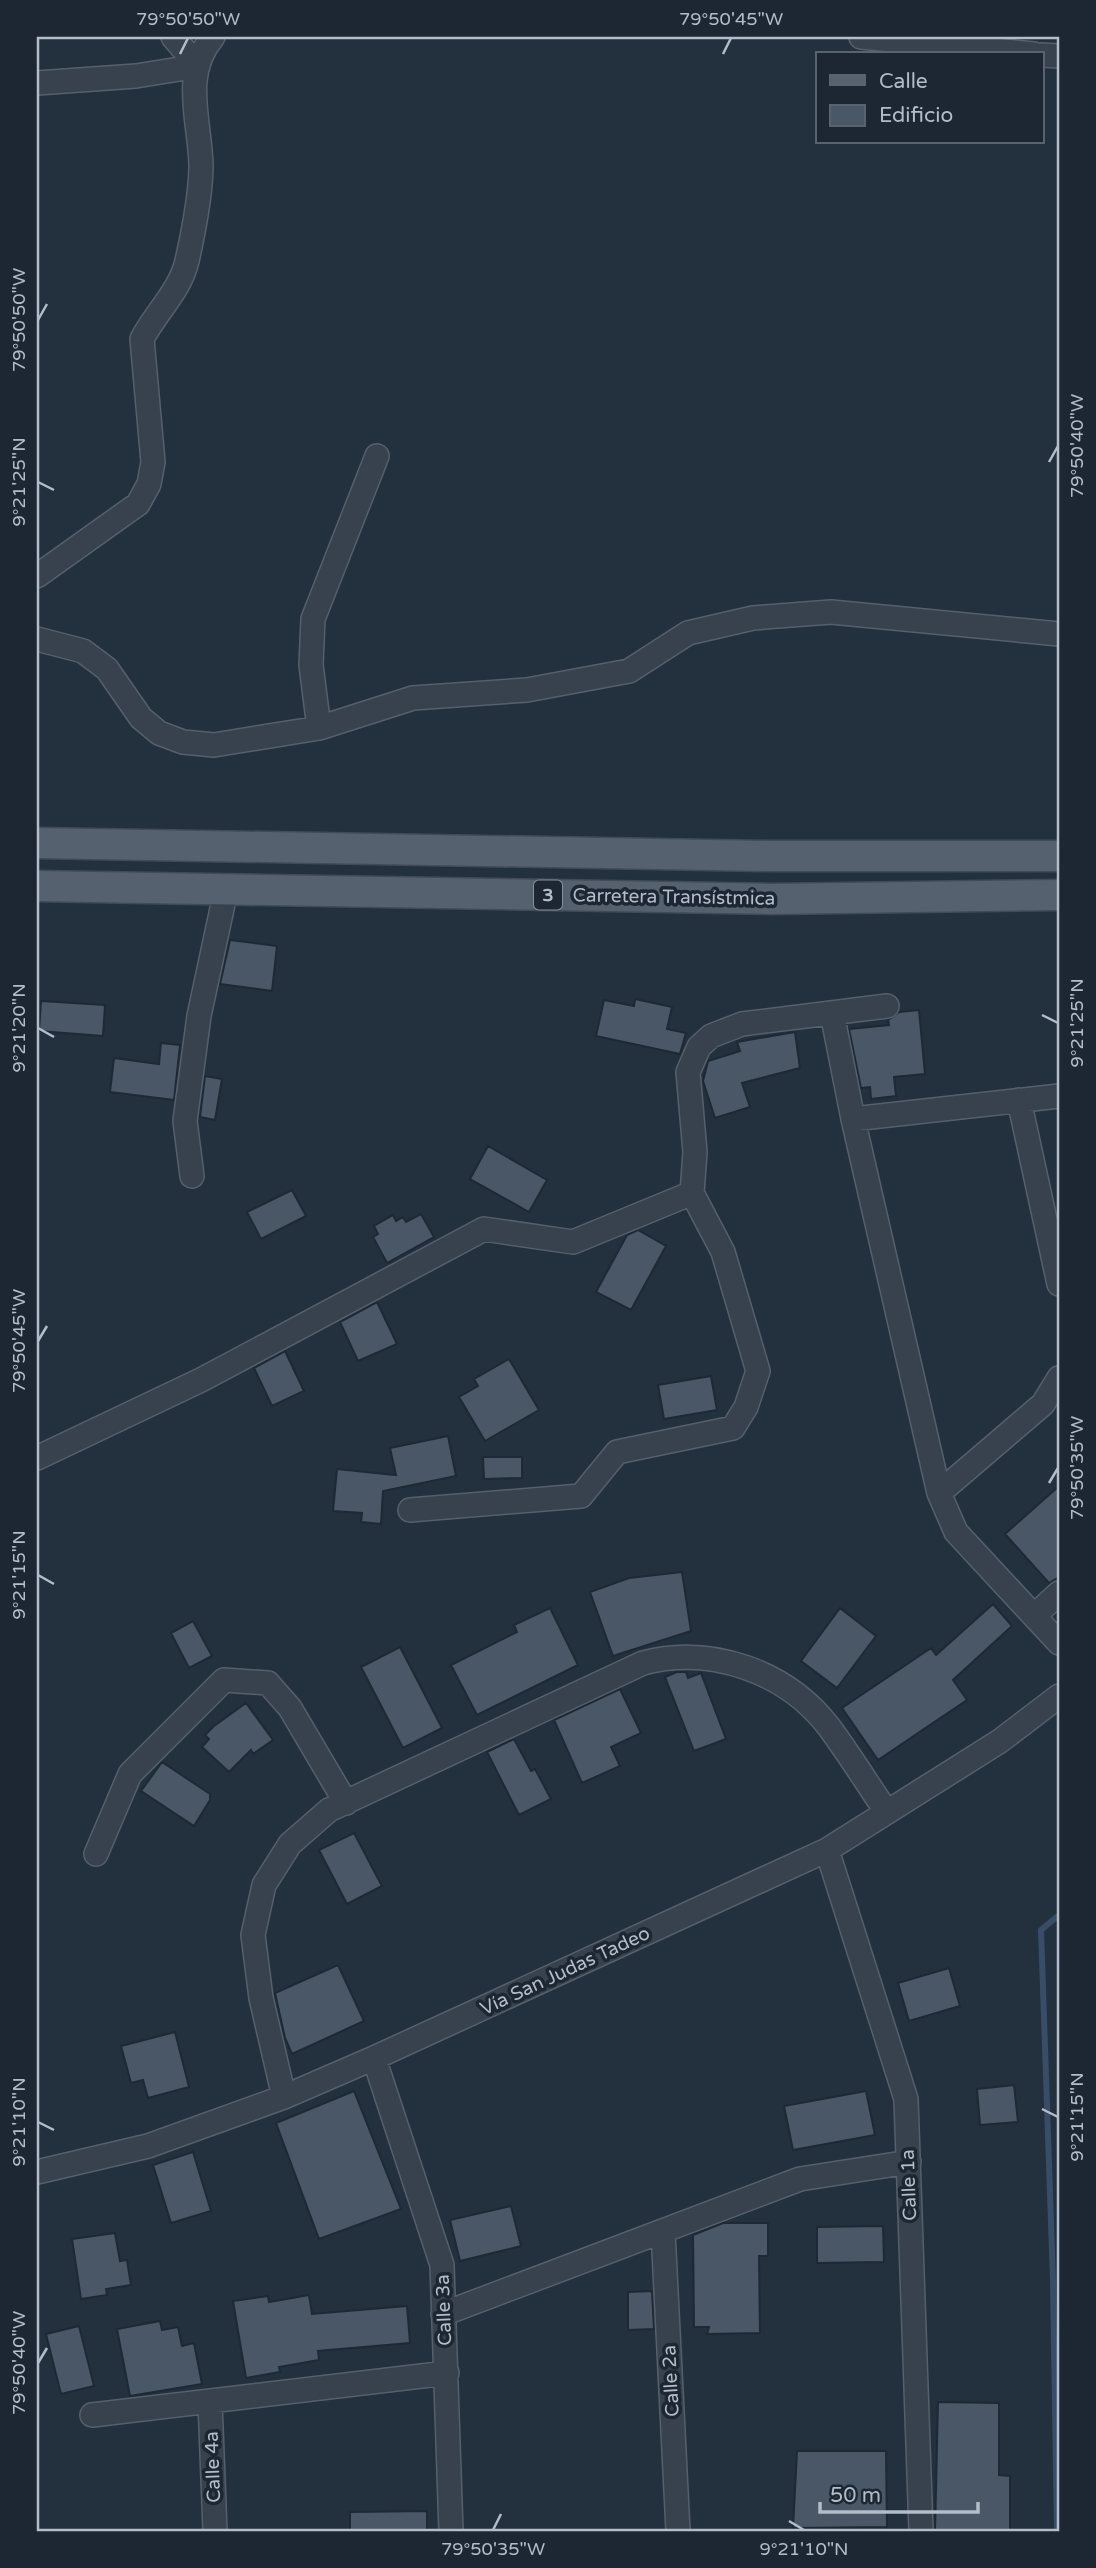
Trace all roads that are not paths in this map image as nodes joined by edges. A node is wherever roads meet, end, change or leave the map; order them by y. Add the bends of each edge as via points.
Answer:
1 (173, 37) edge
2 (213, 37) edge
3 (861, 37) edge
4 (1014, 52) edge
5 (198, 66) junction
6 (37, 83) edge
7 (377, 456) dead end
8 (37, 576) edge
9 (1059, 634) edge
10 (37, 639) edge
11 (319, 728) junction
12 (37, 843) edge
13 (1059, 856) edge
14 (37, 887) edge
15 (226, 890) junction
16 (1059, 895) edge
17 (887, 1006) dead end
18 (832, 1013) junction
19 (1059, 1096) edge
20 (1019, 1100) junction
21 (853, 1119) junction
22 (192, 1175) dead end
23 (692, 1193) junction
24 (1057, 1256) edge
25 (1059, 1284) edge
26 (1059, 1378) edge
27 (37, 1458) edge
28 (939, 1493) junction
29 (410, 1510) dead end
30 (1059, 1593) edge
31 (1034, 1616) junction
32 (1059, 1643) edge
33 (1059, 1696) edge
34 (346, 1802) junction
35 (886, 1811) junction
36 (827, 1850) junction
37 (96, 1854) dead end
38 (374, 2059) junction
39 (284, 2096) junction
40 (909, 2162) junction
41 (37, 2172) edge
42 (663, 2231) junction
43 (443, 2314) junction
44 (447, 2373) junction
45 (210, 2402) junction
46 (92, 2416) dead end
47 (215, 2531) edge
48 (451, 2531) edge
49 (678, 2531) edge
50 (921, 2531) edge

1 - 5 street
2 - 5 street via 202,49
3 - 4 street
5 - 6 street
5 - 8 street via 193,85 201,168 187,262 180,284 142,339 153,462 149,484 138,504
7 - 11 street via 313,619 311,665
9 - 11 street via 831,612 754,618 688,633 629,671 527,690 413,698
10 - 11 street via 83,651 107,669 141,718 159,733 183,742 214,745
12 - 13 main road, 3 via 770,856
14 - 15 main road, Carretera Transístmica / 3
15 - 16 main road, Carretera Transístmica / 3 via 772,899
15 - 22 street via 200,1016 185,1121
17 - 18 street
18 - 21 street
18 - 23 street via 742,1024 711,1036 699,1047 688,1072 695,1152
19 - 20 street
20 - 21 street
20 - 24 street
21 - 28 street
23 - 27 street via 573,1242 484,1229 201,1380
23 - 29 street via 723,1252 758,1371 746,1408 733,1429 617,1452 581,1496
24 - 25 street
26 - 28 street via 1043,1404
28 - 31 street via 956,1532
30 - 31 street
31 - 32 street
33 - 35 street, Vía San Judas Tadeo via 1000,1741
34 - 35 street via 669,1656 729,1662 758,1672 795,1694 828,1726
34 - 37 street via 290,1708 268,1683 224,1680 130,1774
34 - 39 street via 329,1810 290,1844 264,1885 253,1935 261,1998
35 - 36 street, Vía San Judas Tadeo
36 - 38 street, Vía San Judas Tadeo
36 - 40 street, Calle 1a via 906,2099
38 - 39 street, Vía San Judas Tadeo
38 - 43 street, Calle 3a via 442,2266
39 - 41 street, Vía San Judas Tadeo via 148,2146
40 - 42 street via 800,2179
40 - 50 street, Calle 1a
42 - 43 street
42 - 49 street, Calle 2a
43 - 44 street, Calle 3a
44 - 45 street
44 - 48 street, Calle 3a
45 - 46 street
45 - 47 street, Calle 4a

